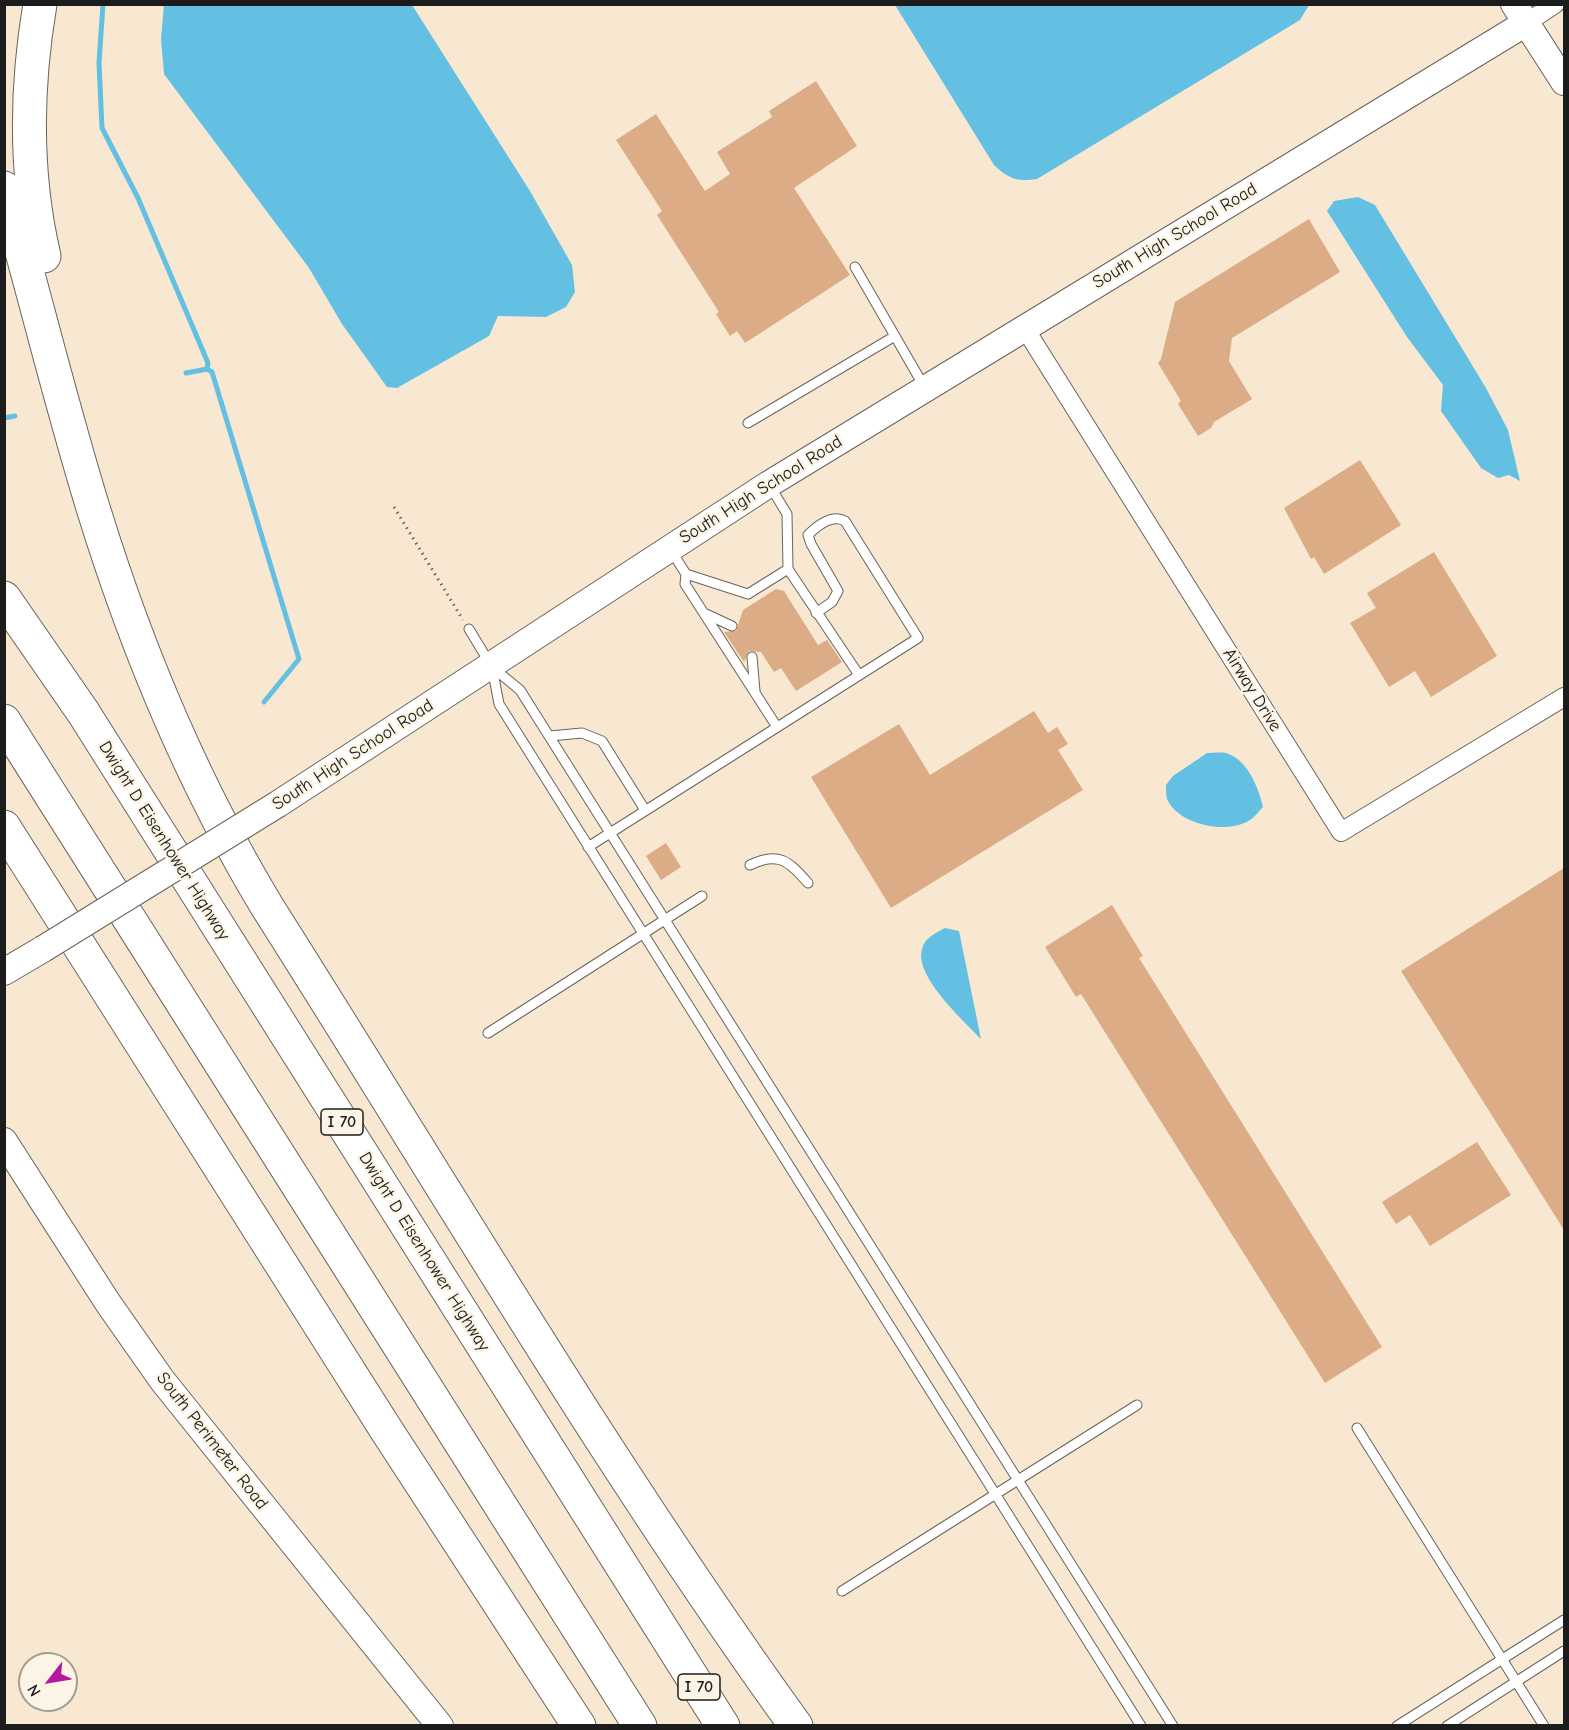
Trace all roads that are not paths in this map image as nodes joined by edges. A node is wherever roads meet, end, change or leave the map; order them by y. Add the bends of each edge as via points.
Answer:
1 (40, 4) edge
2 (1555, 4) edge
3 (1520, 14) edge
4 (1564, 82) edge
5 (4, 188) edge
6 (855, 267) dead end
7 (1024, 327) junction
8 (895, 336) junction
9 (925, 388) junction
10 (748, 423) dead end
11 (769, 484) junction
12 (669, 548) junction
13 (788, 569) junction
14 (686, 574) junction
15 (4, 598) edge
16 (816, 613) junction
17 (704, 614) junction
18 (732, 626) dead end
19 (469, 629) road end
20 (143, 651) junction
21 (752, 657) dead end
22 (492, 667) junction
23 (859, 675) junction
24 (755, 694) junction
25 (1564, 697) edge
26 (4, 721) edge
27 (777, 727) junction
28 (550, 736) junction
29 (645, 810) junction
30 (4, 827) edge
31 (611, 832) junction
32 (588, 847) junction
33 (750, 865) dead end
34 (808, 882) dead end
35 (702, 896) dead end
36 (665, 920) junction
37 (644, 934) junction
38 (4, 972) edge
39 (488, 1033) dead end
40 (4, 1141) edge
41 (1137, 1405) dead end
42 (1357, 1428) dead end
43 (1018, 1481) junction
44 (996, 1495) junction
45 (842, 1591) dead end
46 (1564, 1620) edge
47 (1564, 1651) edge
48 (1502, 1659) junction
49 (1516, 1682) junction
50 (440, 1725) edge
51 (579, 1725) edge
52 (640, 1725) edge
53 (723, 1725) edge
54 (796, 1725) edge
55 (1141, 1725) edge
56 (1173, 1725) edge
57 (1397, 1725) edge
58 (1447, 1725) edge
59 (1544, 1725) edge

1 - 20 highway via 30,114 38,233
2 - 3 street
3 - 4 street
3 - 7 street, South High School Road
5 - 20 highway via 94,512
6 - 8 lane
7 - 9 street, South High School Road
7 - 25 street, Airway Drive via 1341,832
8 - 9 lane
8 - 10 lane
9 - 11 street, South High School Road
11 - 12 street, South High School Road
11 - 13 lane via 787,514
12 - 14 lane
12 - 22 street, South High School Road
13 - 14 lane via 748,594
13 - 16 lane
14 - 17 lane via 685,584
15 - 53 highway, Dwight D Eisenhower Highway / I 70 via 83,712
16 - 23 lane
16 - 23 lane via 832,602 838,591 808,535 831,518 839,518 845,521 918,638
17 - 18 lane
17 - 24 lane
19 - 22 lane
20 - 54 highway via 189,761 257,890 650,1514 743,1654
21 - 24 lane
22 - 28 lane via 520,690
22 - 32 lane via 499,704
22 - 38 street, South High School Road, bridge
23 - 27 lane
24 - 27 lane
26 - 52 highway
27 - 29 lane
28 - 29 lane via 582,734 602,741
28 - 31 lane
29 - 31 lane
30 - 51 highway via 387,1431
31 - 32 lane
31 - 36 lane
32 - 37 lane
33 - 34 lane via 763,859 785,860
35 - 36 lane
36 - 37 lane
36 - 43 lane
37 - 39 lane
37 - 44 lane
40 - 50 street, South Perimeter Road via 162,1380
41 - 43 lane
42 - 48 lane
43 - 44 lane
43 - 56 lane
44 - 45 lane
44 - 55 lane
46 - 48 lane
47 - 49 lane
48 - 49 lane
48 - 57 lane
49 - 58 lane
49 - 59 lane

